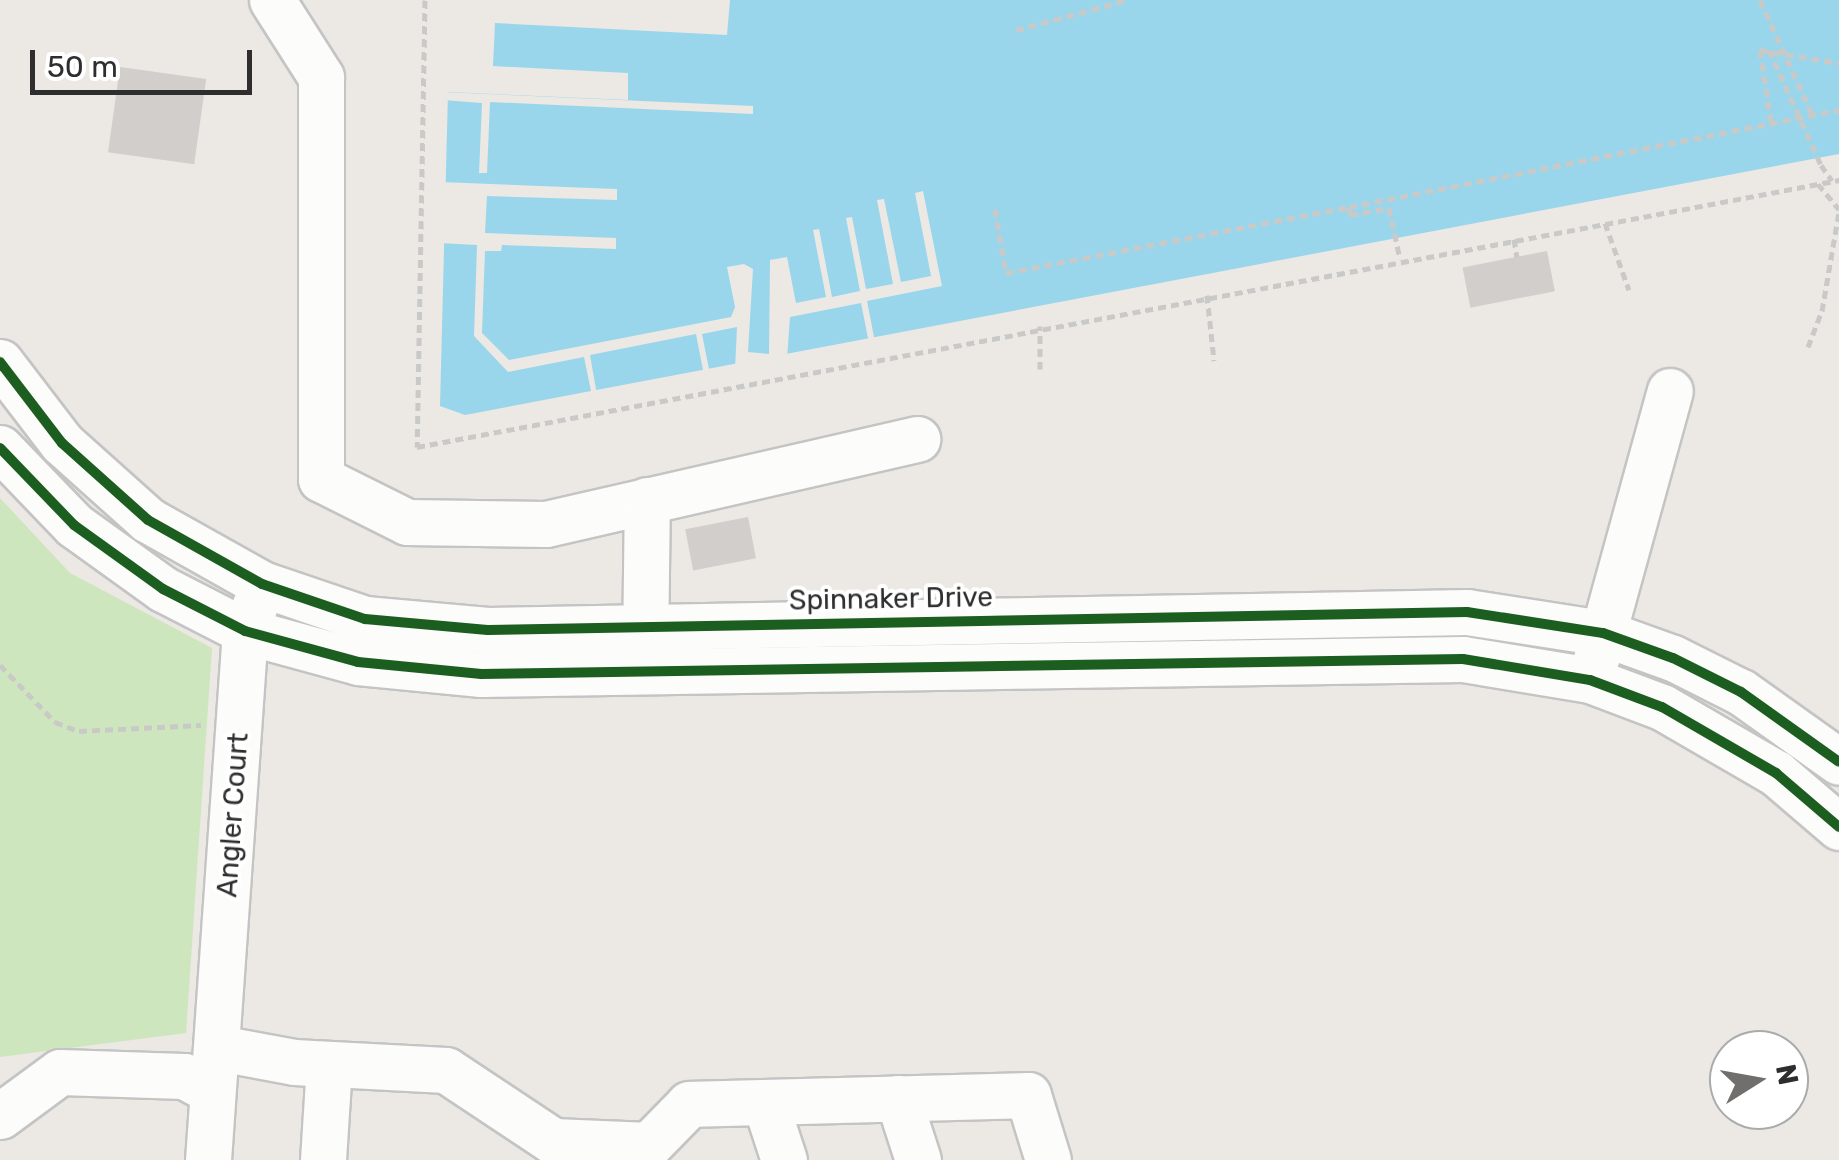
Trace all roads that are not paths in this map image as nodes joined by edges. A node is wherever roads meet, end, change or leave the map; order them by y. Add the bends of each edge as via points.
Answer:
1 (272, 0) edge
2 (0, 362) edge
3 (1670, 392) dead end
4 (918, 439) dead end
5 (0, 448) edge
6 (647, 500) junction
7 (262, 584) junction
8 (645, 627) junction
9 (245, 630) junction
10 (1603, 633) junction
11 (645, 672) junction
12 (1590, 680) junction
13 (1839, 762) edge
14 (1839, 827) edge
15 (329, 1064) junction
16 (214, 1069) junction
17 (898, 1098) junction
18 (765, 1102) junction
19 (0, 1116) edge
20 (552, 1151) edge
21 (652, 1152) edge
22 (208, 1160) edge
23 (323, 1160) edge
24 (784, 1160) edge
25 (918, 1160) edge
26 (1048, 1160) edge

1 - 6 street via 321,77 321,479 407,522 546,524
2 - 7 street, Spinnaker Drive via 102,484 188,547
3 - 10 street
4 - 6 street
5 - 9 street via 118,562
6 - 8 street
7 - 8 street, Spinnaker Drive via 365,618 438,630
7 - 9 street, Angler Court
8 - 10 street, Spinnaker Drive via 1409,611 1542,620
8 - 11 street
9 - 11 street via 358,662 431,671
9 - 16 street, Angler Court
10 - 12 street
10 - 13 street, Spinnaker Drive via 1741,692
11 - 12 street via 1410,658 1482,661
12 - 14 street via 1723,738
15 - 16 street
15 - 20 street via 446,1070
15 - 23 street
16 - 19 street via 184,1076 60,1072
16 - 22 street, Angler Court
17 - 18 street
17 - 25 street
17 - 26 street via 1028,1095
18 - 21 street via 689,1104
18 - 24 street
20 - 21 street

